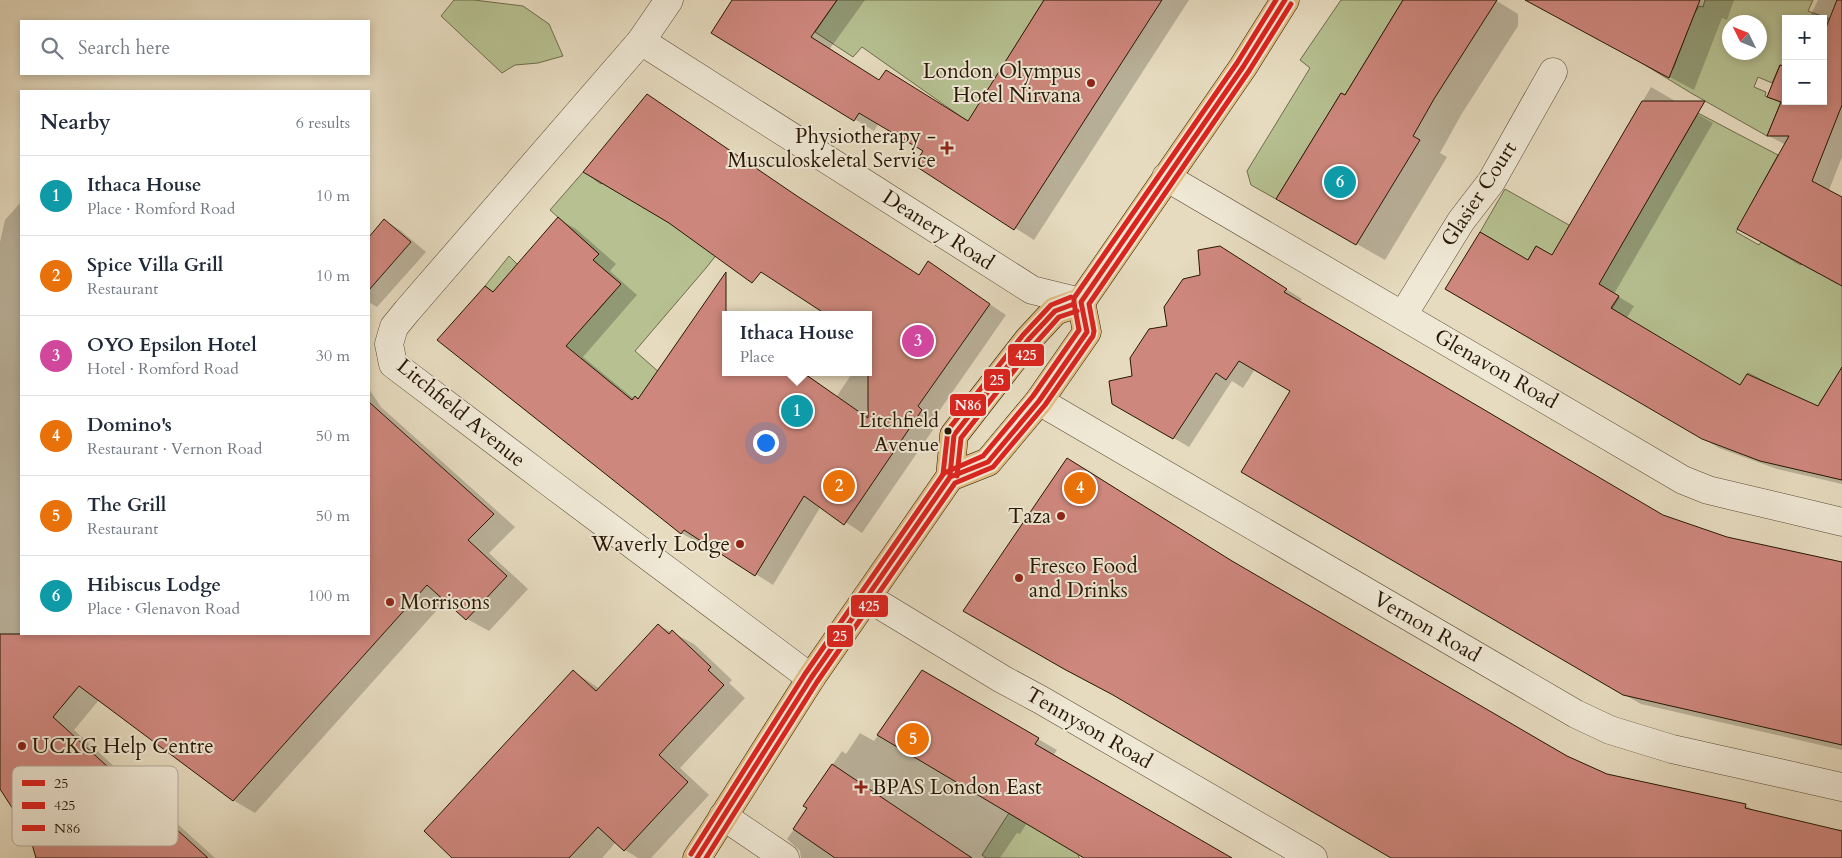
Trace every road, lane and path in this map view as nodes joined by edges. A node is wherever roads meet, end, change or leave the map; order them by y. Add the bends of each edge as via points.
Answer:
1 (1285, 0) edge
2 (668, 2) edge
3 (634, 49) junction
4 (1553, 72) dead end
5 (1166, 178) junction
6 (1081, 302) junction
7 (1402, 315) junction
8 (1039, 401) junction
9 (950, 477) junction
10 (1842, 522) edge
11 (866, 596) junction
12 (811, 678) junction
13 (1842, 787) edge
14 (723, 816) junction
15 (697, 858) edge
16 (785, 858) edge
17 (1312, 858) edge

1 - 5 main road
2 - 3 street
3 - 6 street, Deanery Road via 1032,290
3 - 12 street, Litchfield Avenue via 394,327 389,344 393,364
4 - 7 street, Glasier Court via 1491,182 1461,221
5 - 6 main road
5 - 7 street, Glenavon Road
6 - 8 main road via 1087,332
6 - 9 main road via 1055,311 1028,340 954,435
7 - 10 street, Glenavon Road via 1683,480 1708,490
8 - 9 main road via 988,462
8 - 13 street, Vernon Road via 1576,714 1610,730 1672,749
9 - 11 main road
11 - 12 main road
11 - 17 street, Tennyson Road via 1002,679
12 - 14 main road
14 - 15 main road
14 - 16 street

